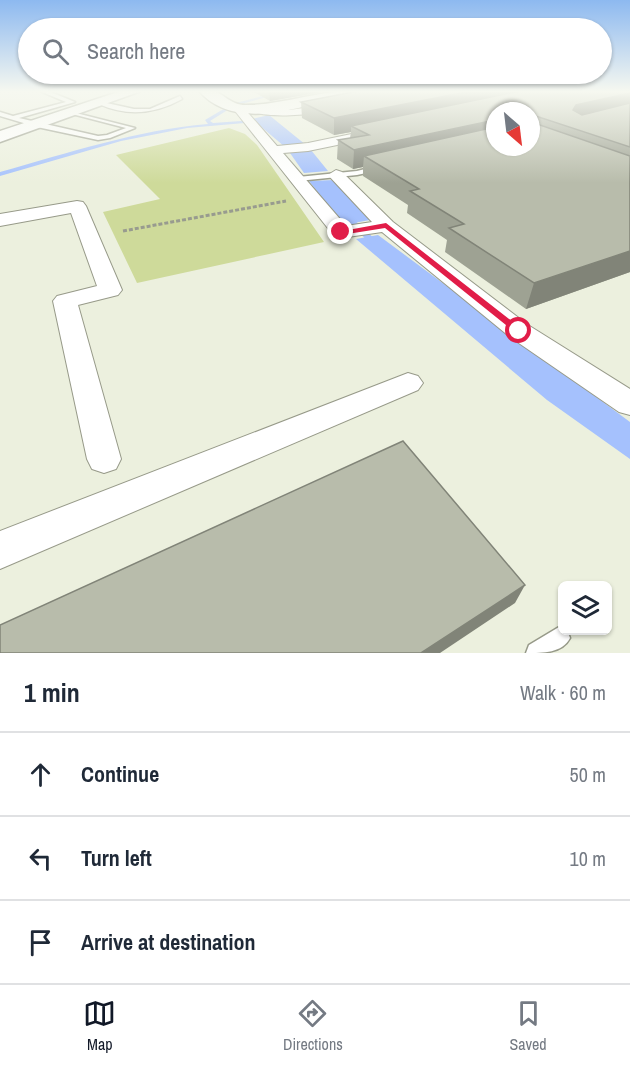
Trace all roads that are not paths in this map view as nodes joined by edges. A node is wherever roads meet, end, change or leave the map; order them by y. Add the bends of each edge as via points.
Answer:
1 (25, 121) edge
2 (40, 121) edge
3 (118, 121) edge
4 (255, 121) edge
5 (33, 124) junction
6 (388, 130) edge
7 (0, 132) edge
8 (0, 137) edge
9 (281, 149) junction
10 (380, 167) edge
11 (336, 175) junction
12 (302, 178) junction
13 (0, 220) edge
14 (386, 226) junction
15 (408, 383) dead end
16 (630, 404) edge
17 (104, 459) dead end
18 (0, 550) edge
19 (559, 638) dead end
20 (537, 653) edge

1 - 5 lane
2 - 5 street
3 - 5 lane via 132,128 101,138
4 - 9 street
5 - 7 street
5 - 8 street
6 - 9 street
9 - 12 street
10 - 11 lane
11 - 12 lane
11 - 14 street
12 - 14 street via 341,232
13 - 17 street via 77,206 110,290 65,301
14 - 16 street via 519,331
15 - 18 street
19 - 20 lane

